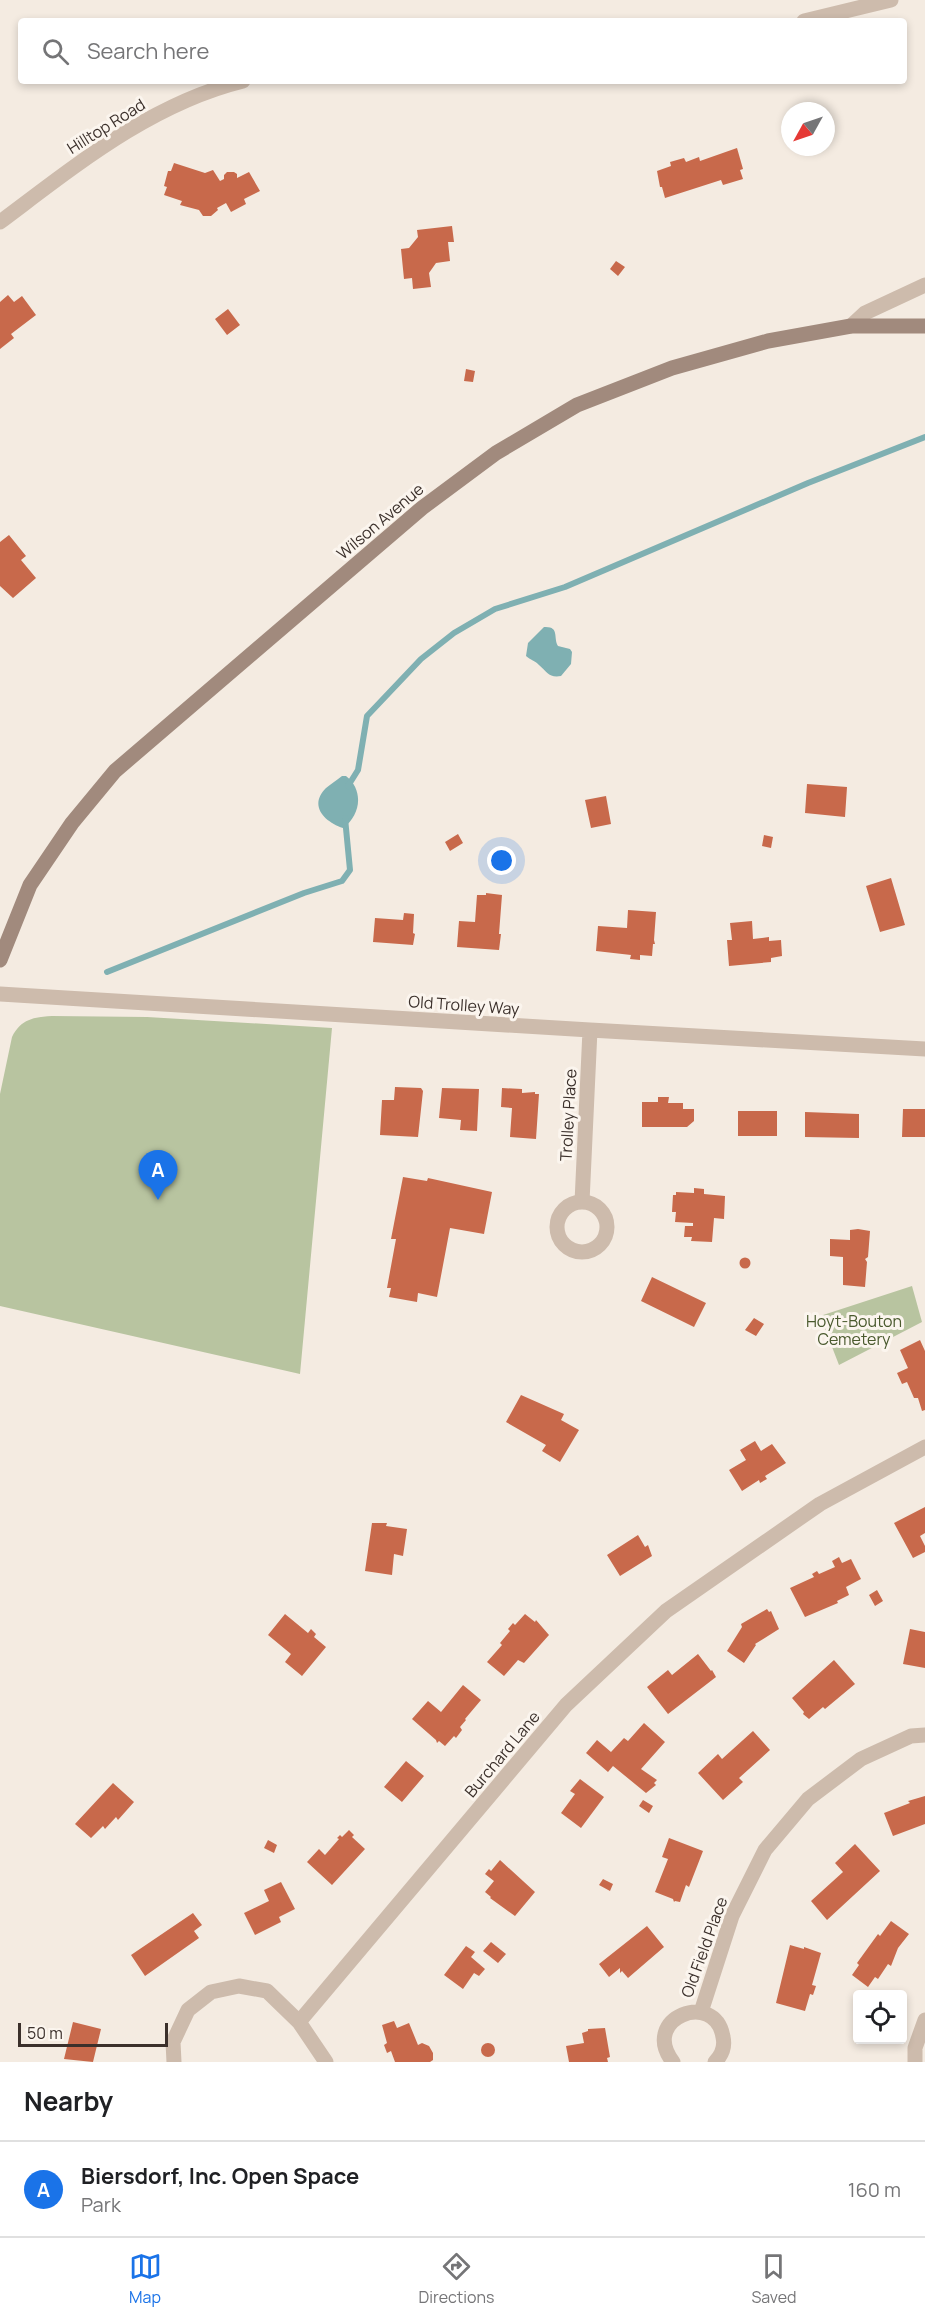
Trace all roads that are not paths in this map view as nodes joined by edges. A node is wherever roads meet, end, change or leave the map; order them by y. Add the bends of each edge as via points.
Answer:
1 (891, 0) edge
2 (816, 18) edge
3 (235, 84) edge
4 (0, 222) edge
5 (925, 285) edge
6 (850, 326) junction
7 (925, 326) edge
8 (0, 960) edge
9 (0, 994) edge
10 (590, 1030) junction
11 (925, 1049) edge
12 (582, 1202) dead end
13 (925, 1447) edge
14 (925, 1735) edge
15 (700, 2012) junction
16 (925, 2020) edge
17 (299, 2022) junction
18 (174, 2062) edge
19 (326, 2062) edge
20 (673, 2062) edge
21 (715, 2062) edge
22 (915, 2062) edge

1 - 2 street
3 - 4 street, Hilltop Road via 163,111 96,150
5 - 6 street via 865,313
6 - 7 main road, Wilson Avenue
6 - 8 main road, Wilson Avenue via 768,341 627,385 577,405 460,478 115,771 72,823 30,885
9 - 10 street, Old Trolley Way
10 - 11 street, Old Trolley Way
10 - 12 street, Trolley Place
13 - 17 street, Burchard Lane via 820,1504 666,1611 566,1705
14 - 15 street, Old Field Place via 911,1736 861,1759 808,1799 765,1850 732,1917
15 - 20 street, Old Field Place via 681,2014 668,2027 665,2047
15 - 21 street, Old Field Place via 710,2016 722,2031 722,2050
16 - 22 street via 915,2048
17 - 18 street via 267,1991 239,1986 211,1992 188,2010 173,2042
17 - 19 street

